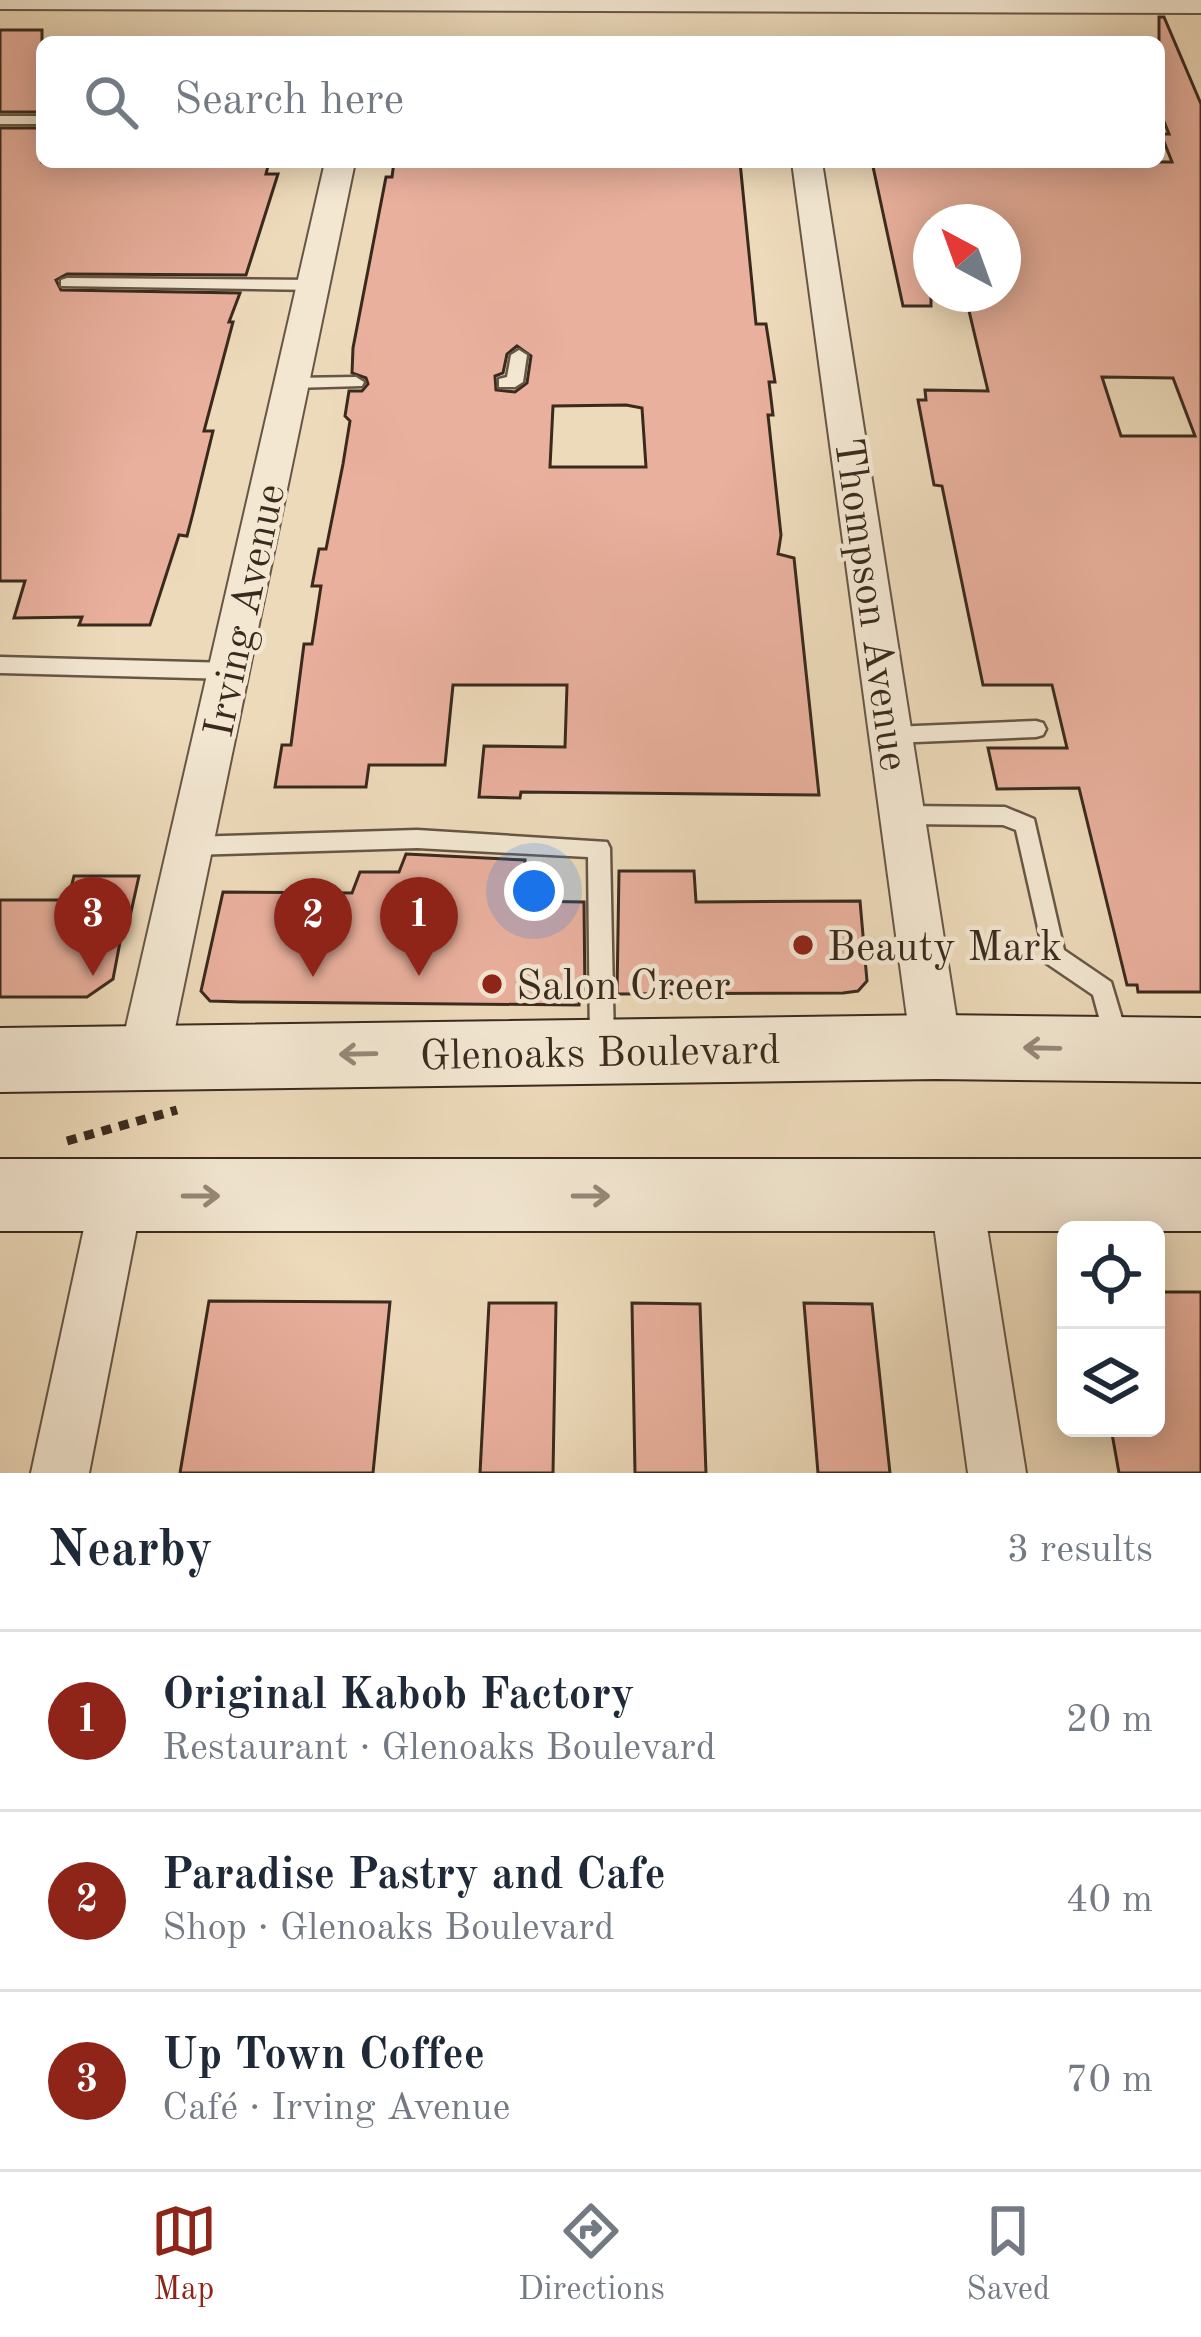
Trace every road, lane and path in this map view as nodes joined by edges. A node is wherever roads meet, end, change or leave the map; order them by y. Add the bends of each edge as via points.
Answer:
1 (0, 1) edge
2 (783, 2) edge
3 (1198, 5) edge
4 (369, 7) edge
5 (788, 36) edge
6 (0, 120) edge
7 (36, 120) edge
8 (339, 168) edge
9 (808, 168) edge
10 (67, 283) dead end
11 (314, 285) junction
12 (519, 355) dead end
13 (356, 382) dead end
14 (292, 383) junction
15 (506, 383) dead end
16 (0, 664) edge
17 (230, 671) junction
18 (1036, 729) dead end
19 (892, 735) junction
20 (904, 815) junction
21 (191, 846) junction
22 (936, 1047) junction
23 (1120, 1049) junction
24 (1201, 1050) edge
25 (602, 1051) junction
26 (0, 1060) edge
27 (160, 1083) junction
28 (60, 1145) dead end
29 (0, 1195) edge
30 (1201, 1195) edge
31 (117, 1196) junction
32 (956, 1196) junction
33 (60, 1473) edge
34 (997, 1473) edge

1 - 4 street
2 - 3 street
2 - 4 street
2 - 5 street
6 - 7 lane
8 - 11 street, Irving Avenue
9 - 19 street, Thompson Avenue
10 - 11 lane
11 - 14 street, Irving Avenue
12 - 15 lane via 515,382
13 - 14 lane
14 - 17 street, Irving Avenue
16 - 17 lane
17 - 21 street, Irving Avenue
18 - 19 lane
19 - 20 street, Thompson Avenue
20 - 22 street, Thompson Avenue
20 - 23 lane via 1005,816 1026,825 1054,956 1103,989
21 - 25 lane via 417,839 599,848
21 - 27 street, Irving Avenue
23 -> 22 main road, Glenoaks Boulevard
22 - 25 main road, Glenoaks Boulevard
23 - 24 main road, Glenoaks Boulevard
25 -> 27 main road, Glenoaks Boulevard
26 - 27 main road, Glenoaks Boulevard
27 - 28 path via 161,1120 85,1130
29 - 31 main road
30 - 32 main road
31 -> 32 main road
31 - 33 street
32 - 34 street

